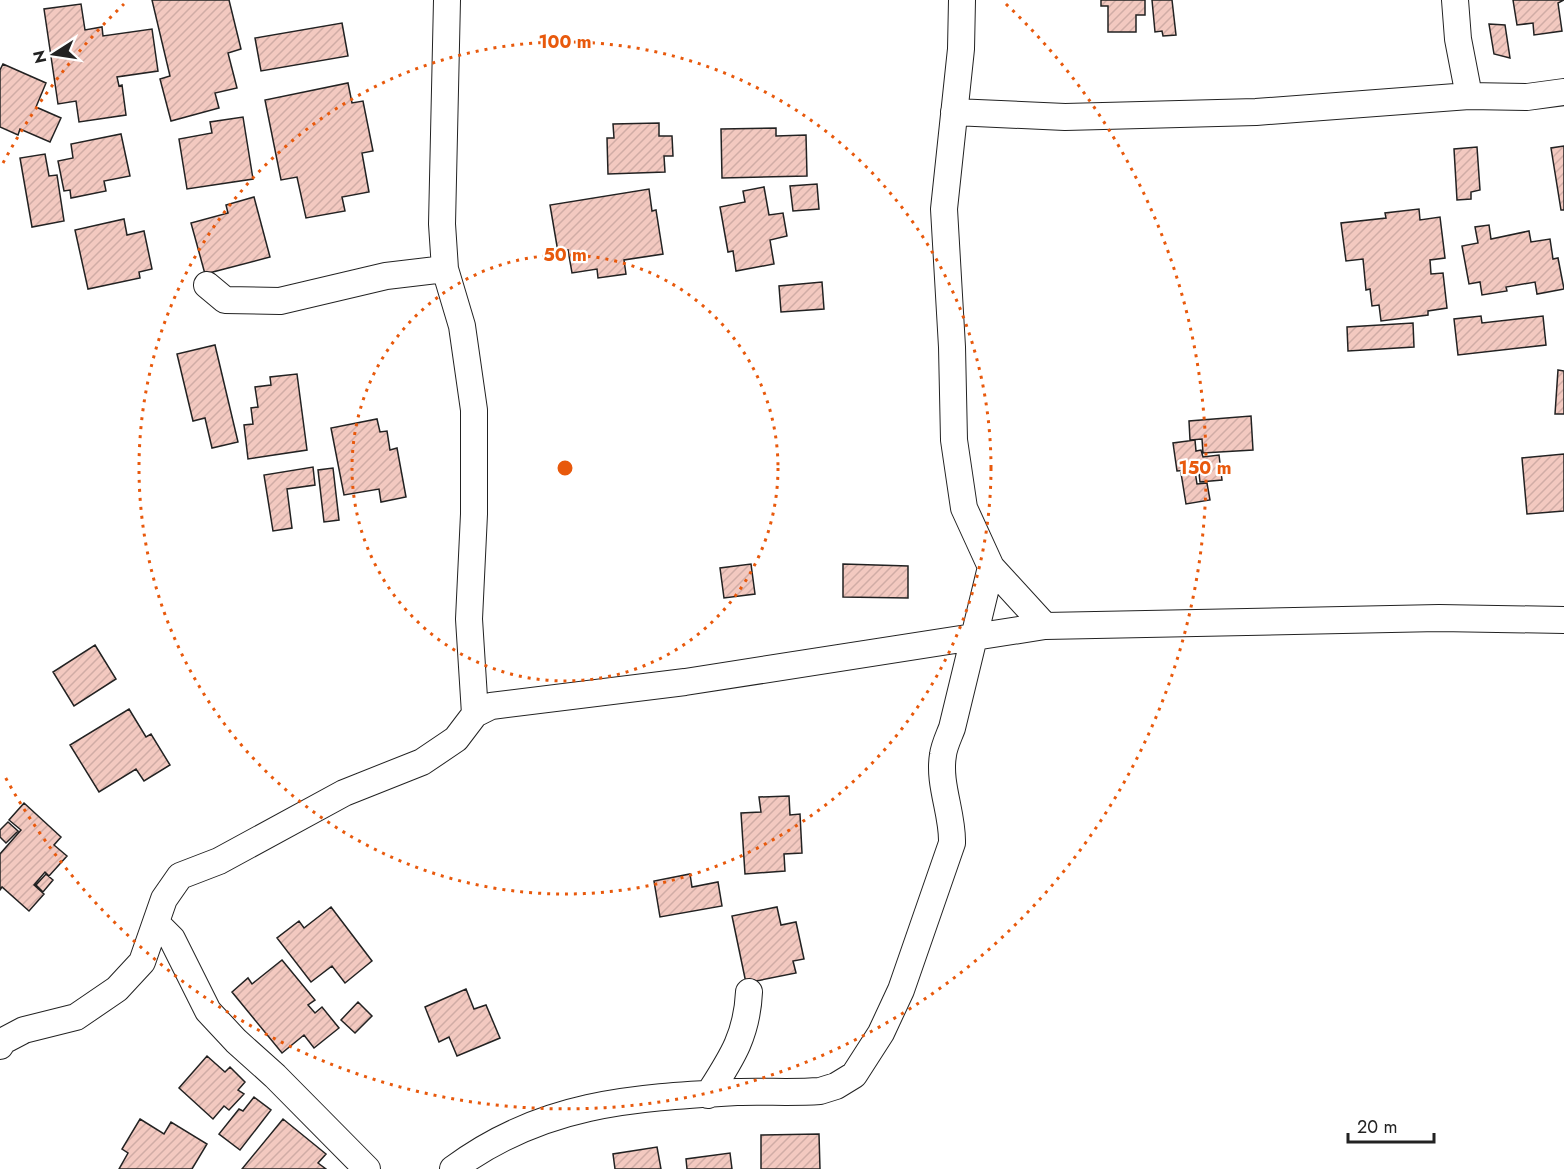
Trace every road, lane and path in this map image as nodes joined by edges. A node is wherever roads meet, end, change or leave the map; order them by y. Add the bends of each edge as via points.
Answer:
1 (447, 0) edge
2 (962, 0) edge
3 (1455, 0) edge
4 (1564, 92) edge
5 (1469, 96) junction
6 (954, 112) junction
7 (445, 269) junction
8 (207, 285) dead end
9 (991, 567) junction
10 (1564, 620) edge
11 (1045, 626) junction
12 (973, 638) junction
13 (475, 714) junction
14 (157, 924) junction
15 (749, 992) dead end
16 (0, 1046) edge
17 (708, 1095) junction
18 (367, 1169) edge
19 (453, 1169) edge

1 - 7 street via 442,224
2 - 6 street
3 - 5 street
4 - 5 street via 1527,97
5 - 6 street via 1276,111 1065,117
6 - 9 street via 944,209 954,440 964,508
7 - 8 street via 386,276 280,302 225,300
7 - 13 street via 462,326 474,410 469,619
9 - 11 street
9 - 12 street
10 - 11 street via 1439,618
11 - 12 street
12 - 13 street via 579,697 516,701
12 - 17 street via 943,753 952,843 901,990 881,1033 854,1075 836,1086 809,1092
13 - 14 street via 456,739 422,762 344,793 219,861 180,876 164,899
14 - 16 street via 142,962 117,989 76,1017 24,1030
14 - 18 street via 172,939 208,1011
15 - 17 street via 745,1030
17 - 19 street via 652,1098 574,1110 478,1151

